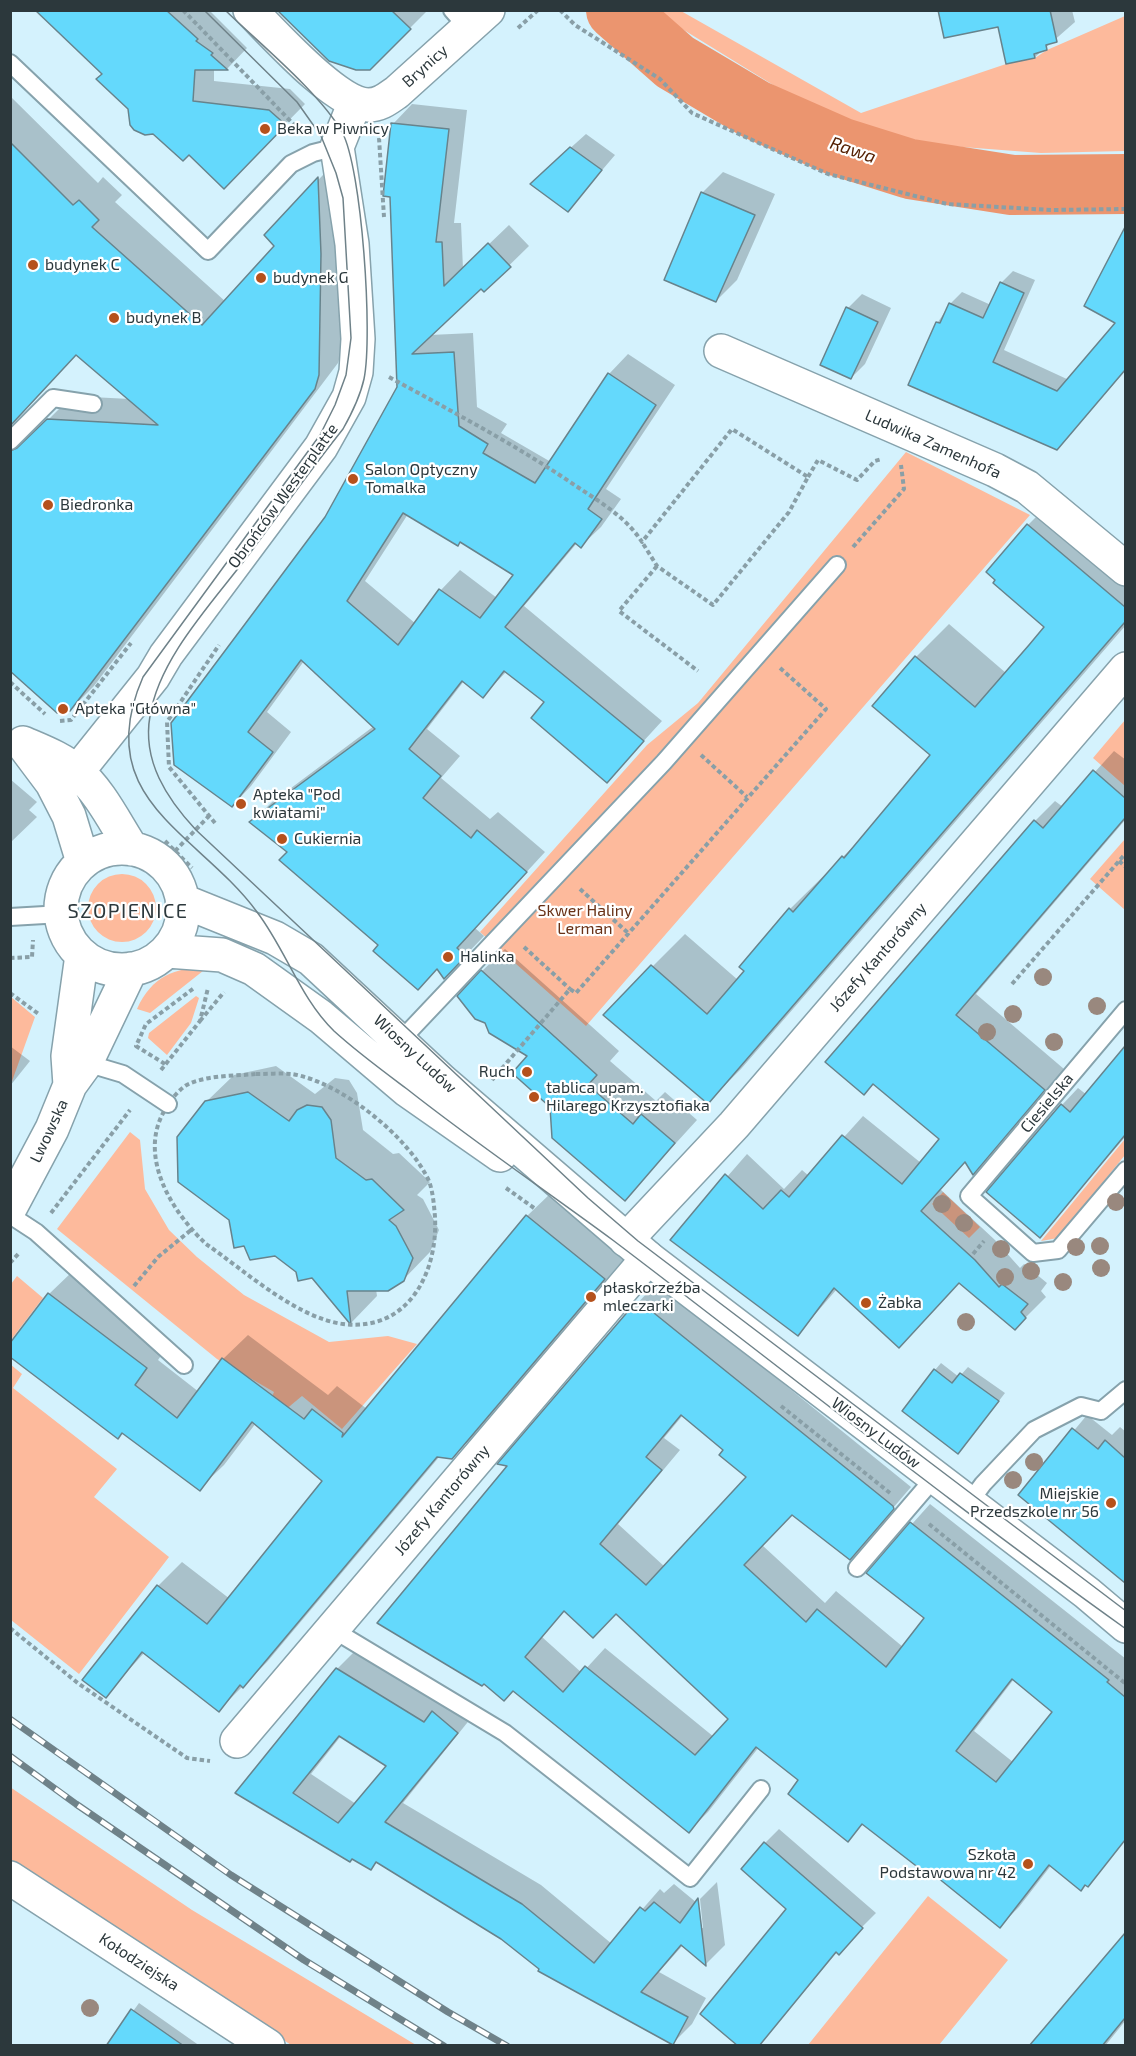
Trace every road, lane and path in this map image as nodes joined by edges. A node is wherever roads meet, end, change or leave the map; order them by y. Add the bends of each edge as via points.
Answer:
1 (183, 10) edge
2 (250, 10) edge
3 (560, 10) edge
4 (469, 16) edge
5 (10, 63) edge
6 (355, 102) junction
7 (279, 106) dead end
8 (337, 147) junction
9 (1125, 208) edge
10 (722, 351) dead end
11 (389, 377) dead end
12 (93, 404) dead end
13 (10, 441) edge
14 (891, 456) dead end
15 (808, 477) junction
16 (642, 542) junction
17 (837, 565) dead end
18 (657, 566) junction
19 (1125, 569) edge
20 (761, 651) junction
21 (1125, 669) edge
22 (698, 671) dead end
23 (10, 682) edge
24 (53, 721) dead end
25 (16, 738) edge
26 (683, 740) junction
27 (77, 772) junction
28 (747, 797) junction
29 (209, 816) dead end
30 (132, 849) junction
31 (175, 851) dead end
32 (1125, 853) edge
33 (1119, 861) junction
34 (83, 862) junction
35 (1125, 867) edge
36 (560, 871) junction
37 (183, 901) junction
38 (62, 914) junction
39 (10, 917) edge
40 (505, 929) junction
41 (628, 933) junction
42 (33, 939) dead end
43 (167, 951) junction
44 (82, 955) junction
45 (10, 958) edge
46 (131, 969) junction
47 (201, 982) dead end
48 (1012, 984) dead end
49 (208, 986) dead end
50 (229, 986) dead end
51 (570, 988) junction
52 (10, 993) edge
53 (1125, 1010) edge
54 (40, 1016) dead end
55 (200, 1021) junction
56 (400, 1041) junction
57 (364, 1054) junction
58 (165, 1064) junction
59 (78, 1074) junction
60 (490, 1083) dead end
61 (147, 1089) junction
62 (168, 1104) junction
63 (1125, 1170) edge
64 (497, 1182) dead end
65 (10, 1208) edge
66 (542, 1213) dead end
67 (10, 1215) edge
68 (191, 1230) junction
69 (36, 1232) junction
70 (637, 1249) junction
71 (10, 1263) edge
72 (117, 1305) junction
73 (184, 1365) dead end
74 (1125, 1390) edge
75 (775, 1400) dead end
76 (935, 1478) junction
77 (969, 1503) junction
78 (910, 1509) junction
79 (857, 1568) dead end
80 (1125, 1626) edge
81 (10, 1628) edge
82 (332, 1629) junction
83 (1125, 1684) edge
84 (237, 1741) joint
85 (760, 1789) dead end
86 (10, 1878) edge
87 (268, 2046) edge

1 - 7 path
2 - 6 street via 327,84
3 - 9 path via 575,25 660,79 692,113 828,174 947,204 1051,210
4 - 6 street, Brynicy via 382,103
5 - 8 lane via 208,251 291,164
6 - 8 street
8 - 27 street, Obrońców Westerplatte via 352,244 358,339 356,372 349,397 321,447 153,677
10 - 19 street, Ludwika Zamenhofa via 1027,487
11 - 16 path via 522,449 610,509 635,530
12 - 13 lane via 52,398
14 - 15 path via 875,461 857,480 818,460
15 - 16 path via 732,429
15 - 18 path via 789,512 713,605
16 - 18 path
17 - 20 lane
18 - 22 path via 619,610
20 - 26 lane
20 - 28 path via 826,709
21 - 70 street, Józefy Kantorówny via 734,1125
23 - 24 path
25 - 27 street
25 - 34 street via 56,791 77,834
26 - 28 path
26 - 36 lane
27 - 30 street via 94,789
28 - 41 path
29 - 31 path
30 - 34 street via 106,850
30 - 37 street via 160,861 171,873
32 - 33 path
33 - 35 path
33 - 48 path
34 - 38 street via 69,880
36 - 40 lane
36 - 41 path
37 - 43 street via 180,928
37 - 56 street, Wiosny Ludów via 275,938 311,959
38 - 39 lane
38 - 44 street via 64,929
40 - 51 path
40 - 56 lane
41 - 51 path via 576,993
42 - 45 path via 32,957
43 - 46 street via 151,963
43 - 57 street, Wiosny Ludów via 222,955 254,969
44 - 46 street via 105,967
44 - 59 street, Lwowska via 68,1056
46 - 59 street, Lwowska
47 - 58 path via 146,1024 136,1046
49 - 55 path
50 - 55 path
51 - 60 path
52 - 54 path
53 - 63 lane, Ciesielska via 969,1196 1033,1252 1058,1250
55 - 58 path
56 - 57 lane
56 - 70 street, Wiosny Ludów
57 - 70 street, Wiosny Ludów via 407,1090
58 - 61 path
59 - 61 lane via 123,1074
59 - 65 street, Lwowska
61 - 62 lane
61 - 69 path
62 - 68 path via 158,1120 158,1173
62 - 68 path via 190,1083 213,1078 292,1074 326,1085 353,1101 413,1154 429,1182 434,1204 432,1260 424,1283 392,1316 369,1323 342,1324 309,1314
64 - 66 path
67 - 69 lane
68 - 72 path via 158,1257
69 - 71 path
69 - 72 lane
70 - 76 street, Wiosny Ludów
70 - 82 street, Józefy Kantorówny
72 - 73 lane
74 - 77 lane via 1101,1411 1081,1406 1034,1430
75 - 78 path
76 - 77 street, Wiosny Ludów
76 - 78 lane
77 - 80 street, Wiosny Ludów
78 - 79 lane
78 - 83 path
81 - 84 path via 79,1684 187,1758 214,1761
82 - 84 street, Józefy Kantorówny
82 - 85 lane via 505,1733 690,1878
86 - 87 street, Kołodziejska

